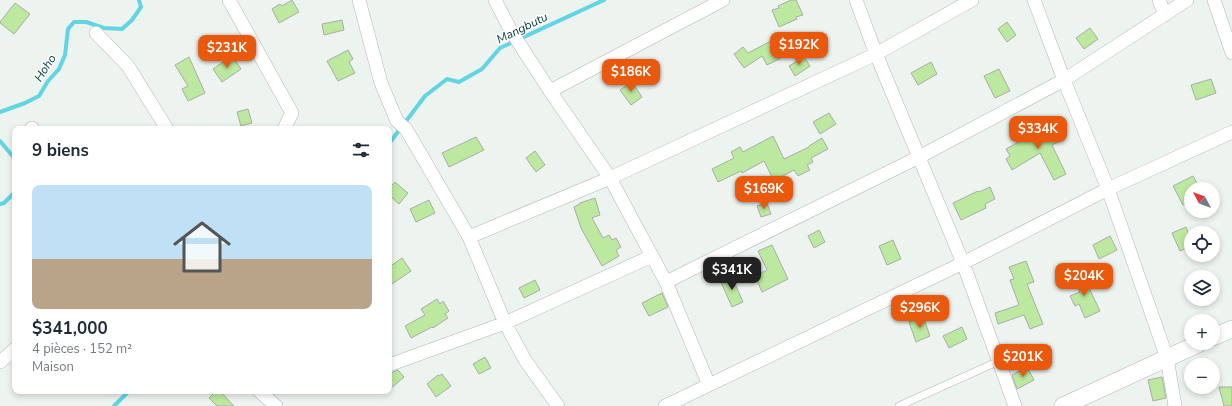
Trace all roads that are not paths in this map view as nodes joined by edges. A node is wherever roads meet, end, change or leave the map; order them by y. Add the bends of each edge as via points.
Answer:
1 (230, 0) edge
2 (359, 0) edge
3 (495, 0) edge
4 (723, 0) edge
5 (856, 0) edge
6 (972, 0) edge
7 (1034, 0) edge
8 (1158, 0) edge
9 (1187, 0) edge
10 (1214, 0) edge
11 (1165, 15) junction
12 (96, 33) dead end
13 (1232, 53) edge
14 (876, 54) junction
15 (1064, 80) junction
16 (550, 91) junction
17 (165, 126) edge
18 (286, 126) edge
19 (1232, 132) edge
20 (919, 156) junction
21 (610, 178) junction
22 (1108, 189) junction
23 (469, 238) junction
24 (652, 256) junction
25 (963, 263) junction
26 (666, 282) junction
27 (505, 323) junction
28 (1232, 329) edge
29 (1220, 334) edge
30 (1185, 350) edge
31 (12, 352) edge
32 (1168, 358) junction
33 (999, 361) junction
34 (0, 362) edge
35 (392, 364) edge
36 (709, 385) junction
37 (262, 394) edge
38 (276, 406) edge
39 (558, 406) edge
40 (665, 406) edge
41 (899, 406) edge
42 (1015, 406) edge
43 (1064, 406) edge
44 (1174, 406) edge

1 - 18 street via 292,113
2 - 23 street via 381,83 402,125
3 - 16 street via 511,32
4 - 16 street
5 - 14 street
6 - 14 street
7 - 15 street
8 - 11 street
9 - 11 street
10 - 13 street
11 - 15 street
12 - 17 street via 128,66
14 - 20 street
14 - 21 street
15 - 20 street
15 - 22 street
16 - 21 street
19 - 22 street
20 - 25 street
20 - 26 street
21 - 23 street
21 - 24 street
22 - 25 street
22 - 32 street
23 - 27 street
24 - 26 street
24 - 27 street
25 - 33 street
25 - 36 street
26 - 36 street
27 - 35 street
27 - 39 street via 525,360
28 - 29 street
30 - 32 street
31 - 34 street
32 - 43 street
32 - 44 street
33 - 41 lane
33 - 42 street
36 - 40 street
37 - 38 street

